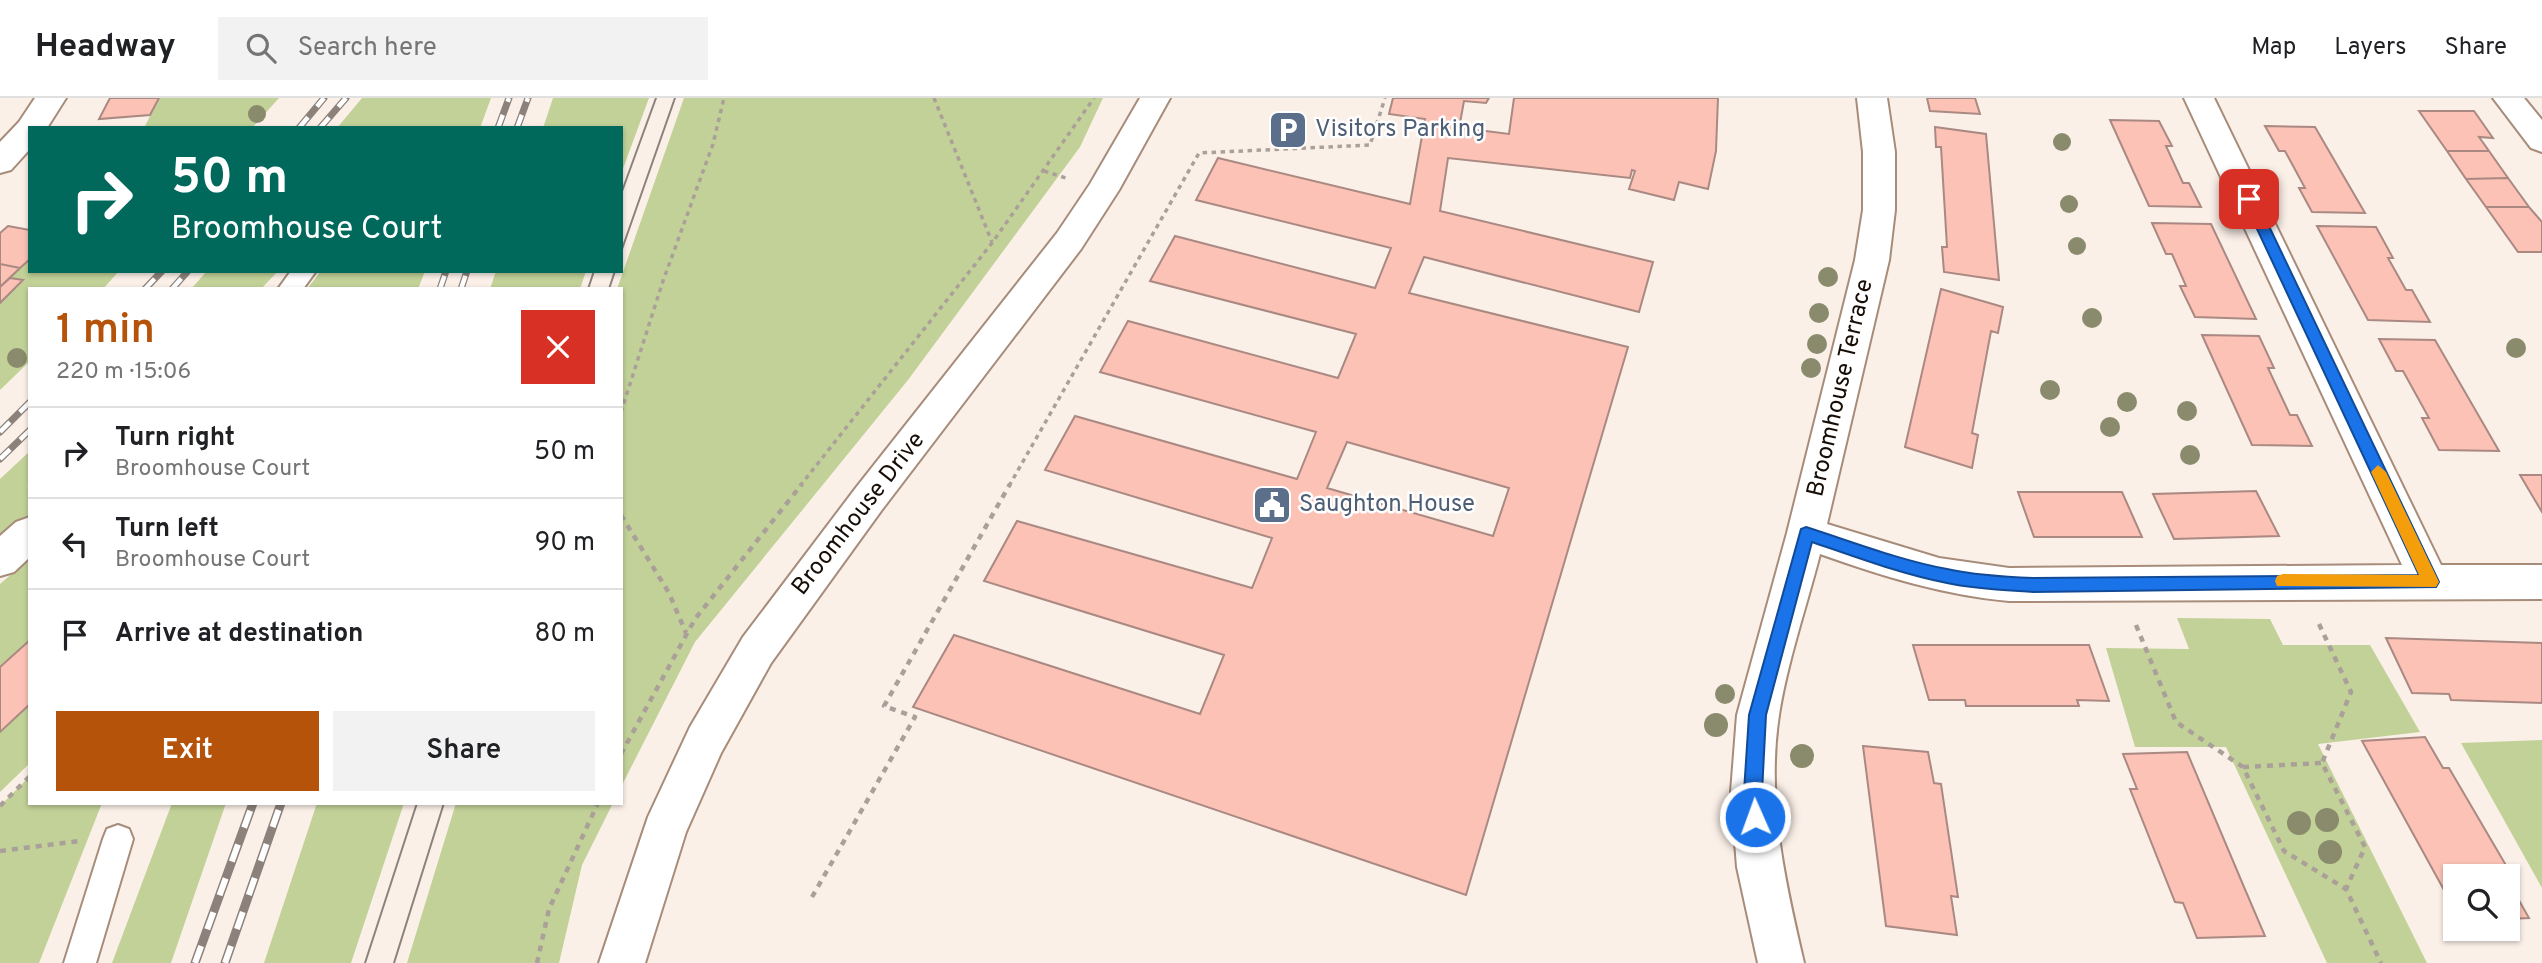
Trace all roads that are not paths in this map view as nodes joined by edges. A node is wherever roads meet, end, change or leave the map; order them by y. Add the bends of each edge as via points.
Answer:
1 (51, 98) edge
2 (1155, 98) edge
3 (1872, 98) edge
4 (2199, 98) edge
5 (2508, 98) edge
6 (31, 126) edge
7 (28, 130) edge
8 (2542, 141) edge
9 (0, 162) edge
10 (303, 273) edge
11 (291, 287) edge
12 (1806, 534) junction
13 (28, 535) edge
14 (0, 559) edge
15 (2430, 582) junction
16 (2542, 582) edge
17 (118, 839) road end
18 (80, 963) edge
19 (622, 963) edge
20 (1781, 963) edge

1 - 6 street
2 - 19 street, Broomhouse Drive via 1069,241 757,650 705,741 664,832
3 - 12 street, Broomhouse Terrace via 1879,152 1874,247
4 - 15 street
5 - 8 street
7 - 9 street
10 - 11 lane
12 - 15 street via 1892,563 1959,578 2033,585
12 - 20 street, Broomhouse Terrace via 1758,715 1754,779 1759,867
13 - 14 street
15 - 16 street
17 - 18 lane

